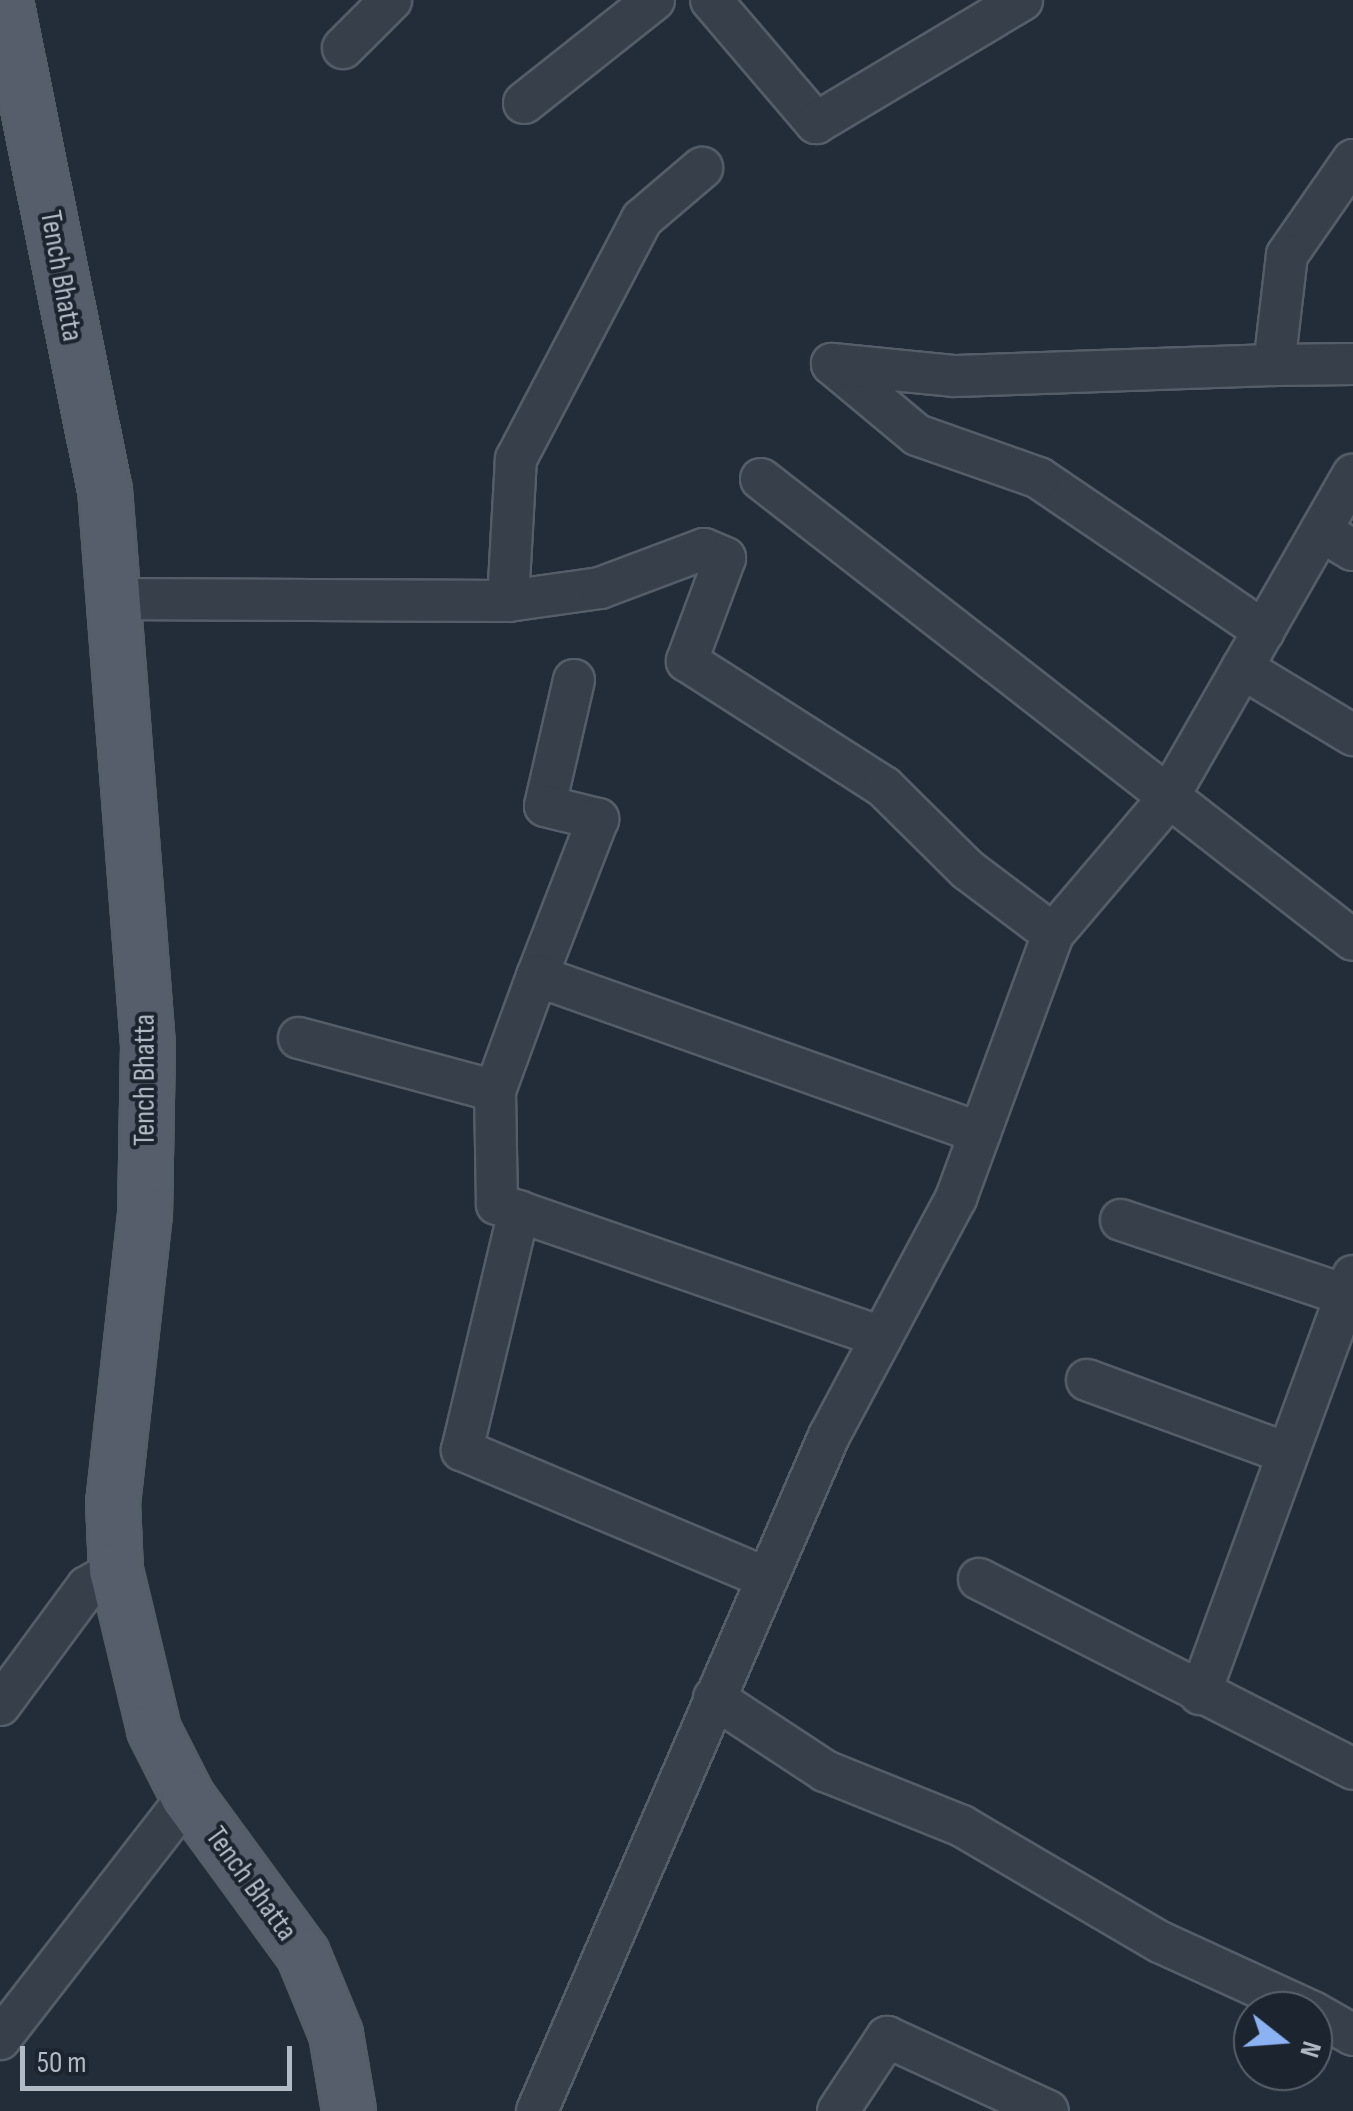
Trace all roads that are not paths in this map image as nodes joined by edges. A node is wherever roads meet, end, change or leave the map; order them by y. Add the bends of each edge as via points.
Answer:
1 (6, 0) edge
2 (392, 0) edge
3 (654, 0) edge
4 (711, 0) edge
5 (1022, 0) edge
6 (343, 48) dead end
7 (524, 103) dead end
8 (1353, 160) edge
9 (702, 168) dead end
10 (1341, 198) edge
11 (1353, 364) edge
12 (1274, 365) junction
13 (1353, 475) edge
14 (761, 478) dead end
15 (1337, 540) edge
16 (114, 600) junction
17 (508, 601) junction
18 (1264, 631) junction
19 (1242, 668) junction
20 (574, 680) dead end
21 (1353, 735) edge
22 (1166, 802) junction
23 (1054, 934) junction
24 (1353, 940) edge
25 (537, 976) junction
26 (299, 1038) dead end
27 (495, 1091) junction
28 (980, 1133) junction
29 (518, 1212) junction
30 (1121, 1220) dead end
31 (1348, 1285) edge
32 (882, 1337) junction
33 (1337, 1364) edge
34 (1087, 1380) dead end
35 (1286, 1453) junction
36 (116, 1570) junction
37 (766, 1578) junction
38 (979, 1579) dead end
39 (1200, 1694) junction
40 (714, 1698) junction
41 (0, 1705) edge
42 (1353, 1769) edge
43 (188, 1798) junction
44 (1268, 1991) edge
45 (0, 2039) edge
46 (349, 2111) edge
47 (537, 2111) edge
48 (838, 2111) edge
49 (1048, 2111) edge

1 - 16 main road, Tench Bhatta via 105,489
2 - 6 street
3 - 7 street
4 - 5 street via 816,123
8 - 10 street
9 - 17 street via 642,218 516,459
10 - 12 street via 1287,255
11 - 12 street
12 - 18 street via 955,376 832,364 916,436 1039,478
13 - 15 street
14 - 22 street
15 - 18 street
16 - 17 street
16 - 36 main road, Tench Bhatta via 148,1045 144,1214 113,1502
17 - 23 street via 600,588 704,549 724,558 687,661 884,788 968,870
18 - 19 street
19 - 21 street
19 - 22 street
20 - 25 street via 545,806 598,819
22 - 23 street
22 - 24 street
23 - 28 street
25 - 27 street
25 - 28 street
26 - 27 street
27 - 29 street via 497,1204
28 - 32 street
29 - 32 street
29 - 37 street via 462,1450
30 - 31 street
31 - 33 street
32 - 37 street
33 - 35 street
34 - 35 street
35 - 39 street
36 - 41 street via 87,1587
36 - 43 main road, Tench Bhatta via 154,1730
37 - 40 street
38 - 39 street
39 - 42 street
40 - 44 street via 825,1770 962,1826 1160,1942
40 - 47 street
43 - 45 street
43 - 46 main road, Tench Bhatta via 303,1954 336,2034
48 - 49 street via 887,2037

